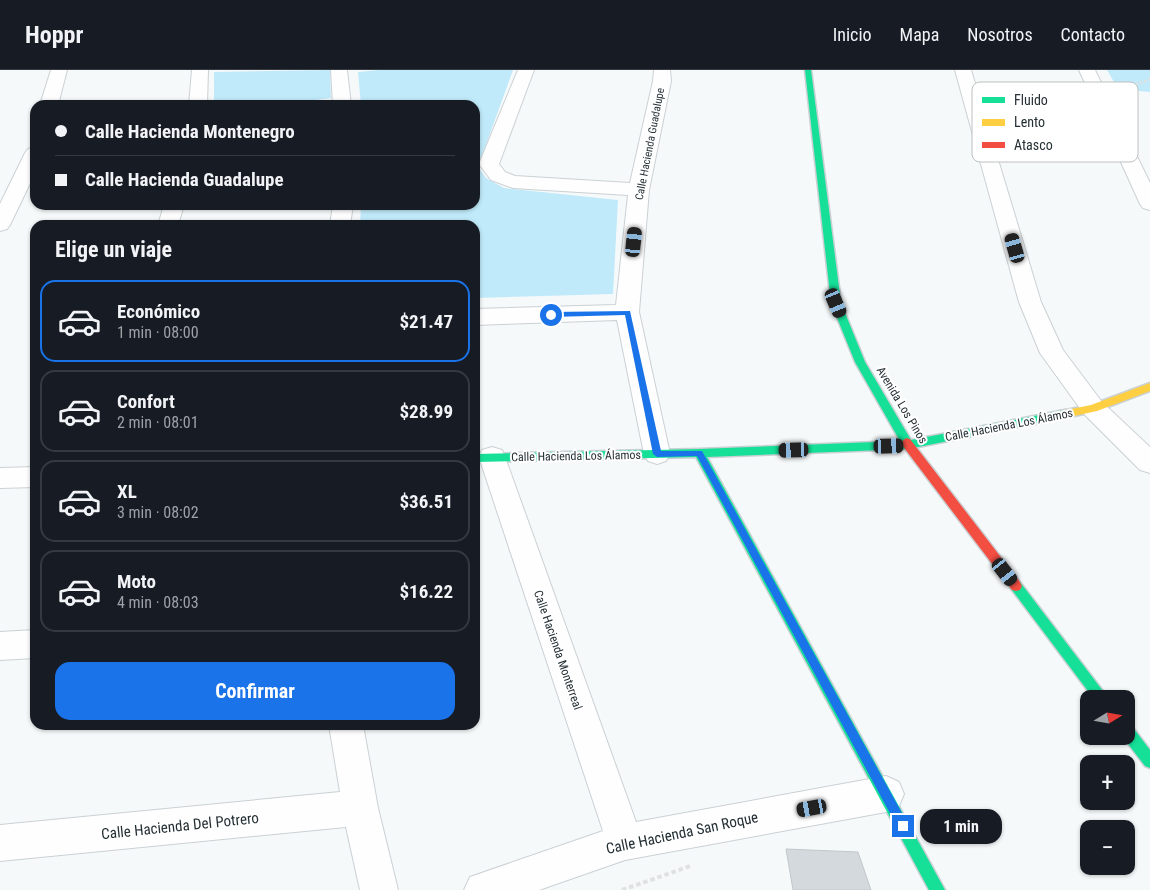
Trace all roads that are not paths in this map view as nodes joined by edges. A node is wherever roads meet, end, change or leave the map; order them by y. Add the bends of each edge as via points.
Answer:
1 (59, 70) edge
2 (200, 70) edge
3 (339, 70) edge
4 (526, 70) edge
5 (662, 70) edge
6 (808, 70) edge
7 (963, 70) edge
8 (1087, 70) edge
9 (1093, 82) edge
10 (50, 100) edge
11 (198, 100) edge
12 (342, 100) edge
13 (972, 101) edge
14 (990, 162) edge
15 (1130, 162) edge
16 (30, 164) edge
17 (639, 190) junction
18 (1150, 204) edge
19 (0, 225) edge
20 (628, 312) junction
21 (480, 317) edge
22 (1150, 387) edge
23 (1093, 408) junction
24 (908, 445) junction
25 (699, 453) junction
26 (657, 454) junction
27 (484, 458) edge
28 (1150, 463) edge
29 (30, 477) edge
30 (0, 478) edge
31 (30, 644) edge
32 (0, 646) edge
33 (1095, 690) edge
34 (347, 730) edge
35 (1135, 742) edge
36 (1150, 762) edge
37 (886, 794) junction
38 (360, 808) junction
39 (625, 842) junction
40 (0, 843) edge
41 (379, 890) edge
42 (483, 890) edge
43 (937, 890) edge

1 - 10 street
2 - 11 street
3 - 12 street
4 - 17 street via 489,164 495,174 513,182
5 - 17 street, Calle Hacienda Guadalupe
6 - 24 street, Avenida Los Pinos via 836,303 860,362
7 - 13 street
8 - 9 street
14 - 23 street via 1030,302 1052,353
15 - 18 street
16 - 19 street
17 - 20 street, Calle Hacienda Guadalupe
20 - 21 street
20 - 26 street, Calle Hacienda Guadalupe
22 - 23 street, Calle Hacienda Los Álamos
23 - 24 street, Calle Hacienda Los Álamos
23 - 28 street
24 - 25 street, Calle Hacienda Los Álamos
24 - 33 street, Avenida Los Pinos
25 - 26 street, Calle Hacienda Los Álamos
25 - 37 street
26 - 27 street, Calle Hacienda Los Álamos
27 - 39 street, Calle Hacienda Monterreal
29 - 30 street
31 - 32 street
34 - 38 street
35 - 36 street
37 - 39 street, Calle Hacienda San Roque
37 - 43 street
38 - 40 street, Calle Hacienda Del Potrero
38 - 41 street
39 - 42 street, Calle Hacienda San Roque

